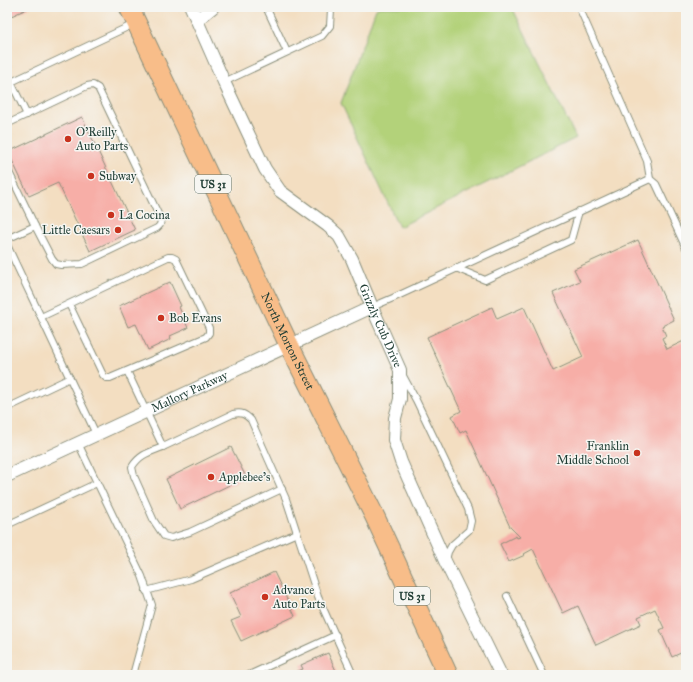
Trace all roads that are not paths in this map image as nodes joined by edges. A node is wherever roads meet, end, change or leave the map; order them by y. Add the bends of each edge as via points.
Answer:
1 (191, 7) edge
2 (213, 7) edge
3 (266, 7) edge
4 (330, 7) edge
5 (579, 7) edge
6 (133, 15) edge
7 (197, 20) junction
8 (287, 52) junction
9 (7, 74) edge
10 (224, 82) junction
11 (9, 83) edge
12 (26, 115) junction
13 (7, 124) edge
14 (7, 168) edge
15 (650, 179) junction
16 (579, 212) junction
17 (35, 226) junction
18 (7, 239) edge
19 (7, 245) edge
20 (686, 248) edge
21 (456, 268) junction
22 (69, 304) junction
23 (372, 307) junction
24 (41, 317) junction
25 (290, 345) junction
26 (400, 370) junction
27 (127, 371) junction
28 (70, 378) junction
29 (7, 408) edge
30 (147, 411) junction
31 (96, 434) junction
32 (78, 443) junction
33 (163, 446) junction
34 (7, 476) edge
35 (97, 483) junction
36 (282, 489) junction
37 (7, 526) edge
38 (297, 533) junction
39 (445, 561) junction
40 (146, 590) junction
41 (507, 596) dead end
42 (336, 635) junction
43 (133, 675) edge
44 (249, 675) edge
45 (353, 675) edge
46 (448, 675) edge
47 (501, 675) edge
48 (544, 675) edge

1 - 7 street, Grizzly Cub Drive
2 - 7 street
3 - 8 lane
4 - 8 lane via 330,26 322,36
5 - 15 lane via 647,161
6 - 11 lane
6 - 25 main road, North Morton Street / US 31
7 - 10 street, Grizzly Cub Drive
8 - 10 lane
9 - 11 lane
10 - 23 street, Grizzly Cub Drive via 265,169 280,191 339,236 352,259
11 - 12 lane
12 - 13 lane
12 - 17 lane via 93,84 98,88 161,220 157,228 82,264 61,265 52,259
14 - 17 lane
15 - 16 lane
15 - 20 lane via 656,184
16 - 21 lane
16 - 21 lane via 571,240 485,280
17 - 18 lane
19 - 24 lane
21 - 23 lane
22 - 24 lane
22 - 27 lane via 103,375 110,378
22 - 27 lane via 168,257 176,259 209,328 209,333 206,337
23 - 25 street, Mallory Parkway
23 - 26 street, Grizzly Cub Drive
24 - 28 lane
25 - 30 street, Mallory Parkway
25 - 46 main road, North Morton Street / US 31 via 375,517
26 - 39 street, Grizzly Cub Drive via 400,399 395,418 394,440 401,462
26 - 39 lane via 468,509 471,521 469,530 452,545
27 - 30 lane
28 - 29 lane
28 - 31 lane
30 - 31 street, Mallory Parkway
30 - 33 lane
31 - 32 street, Mallory Parkway
32 - 34 street, Mallory Parkway
32 - 35 lane
33 - 36 lane via 233,414 246,415 251,420
33 - 36 lane via 144,454 132,467 154,521 164,536 171,538 190,532
35 - 37 lane
35 - 40 lane via 142,576
36 - 38 lane
38 - 40 lane via 191,579
38 - 42 lane via 318,597
39 - 47 street, Grizzly Cub Drive
40 - 43 lane via 152,606
41 - 48 lane
42 - 44 lane
42 - 45 lane

